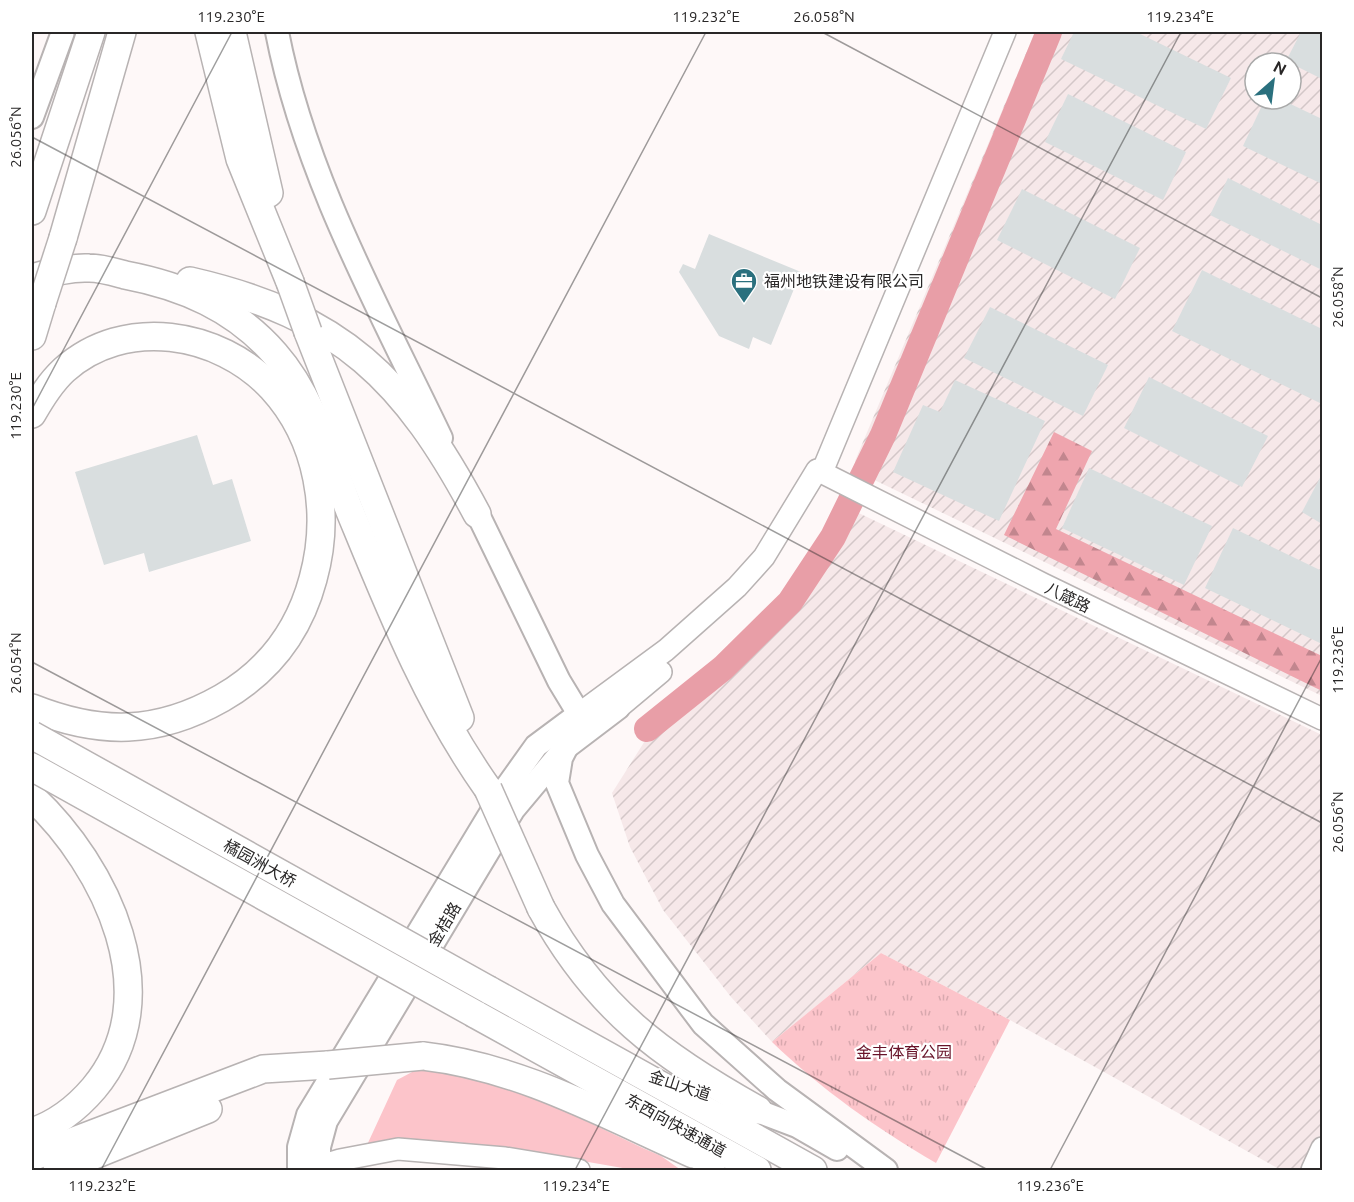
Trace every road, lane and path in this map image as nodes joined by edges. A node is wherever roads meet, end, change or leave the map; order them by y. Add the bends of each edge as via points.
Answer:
1 (63, 32) edge
2 (91, 32) edge
3 (122, 32) edge
4 (209, 32) edge
5 (232, 32) edge
6 (277, 32) edge
7 (1005, 32) edge
8 (32, 117) edge
9 (32, 211) edge
10 (90, 268) junction
11 (32, 278) edge
12 (290, 282) junction
13 (32, 336) edge
14 (32, 414) edge
15 (828, 475) junction
16 (477, 514) junction
17 (32, 708) edge
18 (618, 708) joint
19 (579, 714) junction
20 (1323, 719) edge
21 (32, 735) edge
22 (564, 749) junction
23 (32, 767) edge
24 (488, 789) junction
25 (32, 797) edge
26 (489, 990) joint
27 (608, 1056) junction
28 (328, 1065) junction
29 (596, 1080) junction
30 (758, 1110) junction
31 (32, 1132) edge
32 (1323, 1149) edge
33 (693, 1154) junction
34 (32, 1157) edge
35 (311, 1169) edge
36 (57, 1170) edge
37 (579, 1170) edge
38 (714, 1170) edge
39 (757, 1170) edge
40 (813, 1170) edge
41 (875, 1170) edge
42 (886, 1170) edge
43 (1312, 1170) edge

1 - 8 main road
2 - 9 highway
3 - 13 highway, bridge
4 - 12 highway via 240,159
5 - 12 highway
6 - 16 main road via 291,95 326,193
7 - 15 street
10 - 11 highway
10 - 16 highway via 133,269 229,290 275,306 340,341 379,372 421,421 447,458
10 - 24 highway via 196,294 236,319 275,355 294,381 317,428 418,671
12 - 24 highway, bridge
14 - 17 highway via 48,387 82,357 119,341 165,336 191,339 250,368 273,388 288,410 313,460 322,532 316,571 303,611 267,666 251,680 207,706 142,727 81,725
15 - 18 street via 791,541 750,594
15 - 19 street via 746,579 666,650
15 - 20 street, 八箴路
16 - 19 main road
18 - 22 main road, 金桔路
19 - 22 main road via 579,723
19 - 35 main road via 536,746 506,788 308,1115 299,1147
21 - 26 highway, 橘园洲大桥, bridge
22 - 35 main road, 金桔路 via 513,810 326,1121
22 - 42 main road via 557,783 587,855 624,921 678,992 703,1024 742,1061
23 - 29 highway, 橘园洲大桥, bridge
24 - 30 highway, bridge via 541,908 584,976 653,1044 696,1075
25 - 31 highway via 61,826 92,868 120,942 128,989 122,1037 102,1078 72,1109
26 - 27 highway, 金山大道
27 - 30 main road, 金山大道 via 649,1076
27 - 40 highway, 东西向快速通道
28 - 33 highway, bridge via 423,1056 507,1072
28 - 34 highway via 263,1070
28 - 36 highway
29 - 33 main road
29 - 39 highway, 东西向快速通道
30 - 41 main road, 金山大道 via 797,1126
32 - 43 street
33 - 38 main road
35 - 37 street via 398,1149 505,1158

